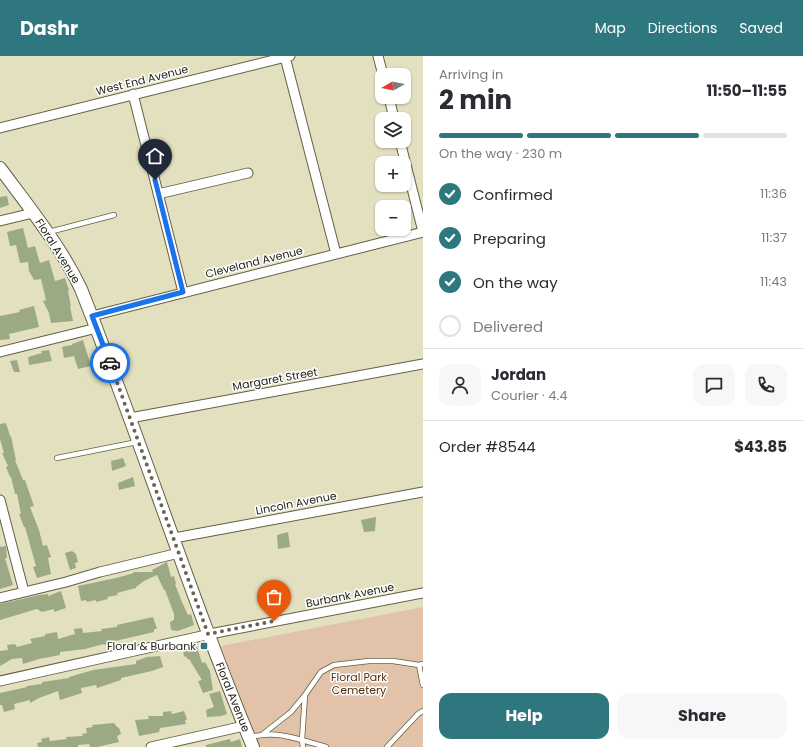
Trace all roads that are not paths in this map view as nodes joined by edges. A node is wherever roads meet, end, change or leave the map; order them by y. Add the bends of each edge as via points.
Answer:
1 (378, 56) edge
2 (287, 57) edge
3 (381, 68) edge
4 (133, 94) junction
5 (0, 128) edge
6 (402, 148) edge
7 (0, 168) edge
8 (248, 173) dead end
9 (158, 194) junction
10 (33, 213) junction
11 (114, 215) dead end
12 (0, 221) edge
13 (423, 232) edge
14 (47, 233) junction
15 (336, 254) junction
16 (183, 292) junction
17 (92, 316) junction
18 (96, 328) junction
19 (0, 352) edge
20 (423, 364) edge
21 (130, 418) junction
22 (139, 441) junction
23 (57, 458) dead end
24 (423, 492) edge
25 (0, 500) edge
26 (174, 538) junction
27 (179, 553) junction
28 (24, 592) junction
29 (423, 593) edge
30 (0, 598) edge
31 (208, 634) junction
32 (421, 665) edge
33 (0, 681) edge
34 (423, 685) edge
35 (305, 695) junction
36 (423, 711) edge
37 (244, 726) junction
38 (263, 734) junction
39 (302, 740) junction
40 (251, 742) edge
41 (151, 747) edge
42 (303, 747) edge
43 (326, 747) edge
44 (387, 747) edge

1 - 3 street
2 - 4 street, West End Avenue
2 - 15 street
4 - 5 street, West End Avenue
4 - 9 street
6 - 13 street
7 - 10 street, Floral Avenue
8 - 9 street
9 - 16 street
10 - 12 street
10 - 14 street, Floral Avenue
11 - 14 lane
13 - 15 street, Cleveland Avenue
14 - 17 street, Floral Avenue via 75,276
15 - 16 street, Cleveland Avenue
16 - 17 street, Cleveland Avenue
17 - 18 street, Floral Avenue
18 - 19 street
18 - 21 street, Floral Avenue
20 - 21 street, Margaret Street
21 - 22 street, Floral Avenue
22 - 23 lane
22 - 26 street, Floral Avenue
24 - 26 street, Lincoln Avenue
25 - 28 street
26 - 27 street, Floral Avenue
27 - 28 street
27 - 31 street, Floral Avenue
28 - 30 street
29 - 31 street, Burbank Avenue
31 - 33 street, Burbank Avenue
31 - 37 street, Floral Avenue
32 - 34 lane
32 - 35 lane via 393,661 334,665 321,672
35 - 38 lane via 292,712
35 - 39 lane
36 - 44 lane
37 - 40 street, Floral Avenue
37 - 41 street
38 - 39 lane
38 - 40 lane
39 - 42 lane
39 - 43 lane

